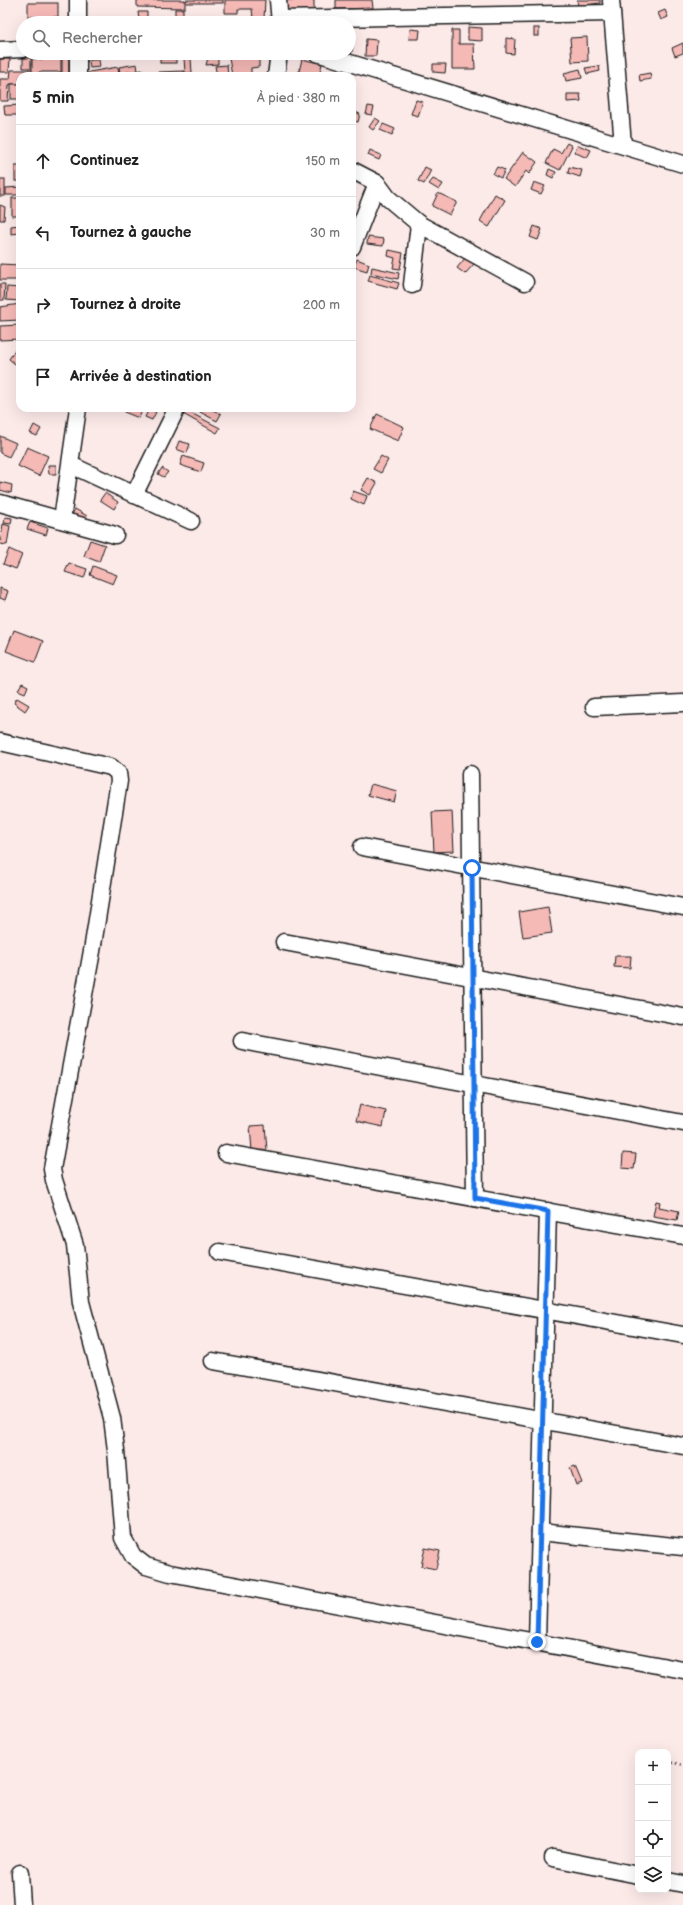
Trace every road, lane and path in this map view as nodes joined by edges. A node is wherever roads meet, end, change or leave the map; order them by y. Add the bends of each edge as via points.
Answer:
1 (78, 0) edge
2 (278, 0) edge
3 (611, 7) edge
4 (78, 16) edge
5 (280, 16) edge
6 (356, 18) edge
7 (16, 49) edge
8 (0, 50) edge
9 (78, 60) edge
10 (279, 60) edge
11 (340, 60) edge
12 (78, 72) edge
13 (277, 72) edge
14 (623, 145) junction
15 (683, 164) edge
16 (356, 172) edge
17 (377, 183) junction
18 (419, 224) junction
19 (356, 237) edge
20 (525, 282) dead end
21 (412, 285) dead end
22 (78, 412) edge
23 (175, 412) edge
24 (71, 465) junction
25 (134, 495) junction
26 (0, 503) edge
27 (62, 520) junction
28 (191, 521) dead end
29 (115, 535) dead end
30 (683, 703) edge
31 (594, 707) dead end
32 (0, 742) edge
33 (470, 774) dead end
34 (362, 847) dead end
35 (472, 868) junction
36 (683, 907) edge
37 (284, 942) dead end
38 (473, 978) junction
39 (683, 1017) edge
40 (242, 1041) dead end
41 (474, 1084) junction
42 (683, 1123) edge
43 (226, 1153) dead end
44 (475, 1198) junction
45 (548, 1211) junction
46 (683, 1236) edge
47 (220, 1252) dead end
48 (546, 1310) junction
49 (683, 1335) edge
50 (213, 1361) dead end
51 (543, 1420) junction
52 (683, 1446) edge
53 (540, 1532) junction
54 (683, 1547) edge
55 (537, 1642) junction
56 (683, 1670) edge
57 (671, 1763) edge
58 (683, 1765) edge
59 (553, 1858) dead end
60 (20, 1873) dead end
61 (635, 1874) edge
62 (671, 1882) edge
63 (683, 1884) edge
64 (22, 1905) edge

1 - 4 street
2 - 5 street
3 - 6 street
3 - 14 street
7 - 8 street
9 - 12 street
10 - 13 street
11 - 14 street
14 - 15 street
16 - 17 street
17 - 18 street via 388,198
17 - 19 street
18 - 20 street
18 - 21 street
22 - 24 street
23 - 25 street
24 - 25 street
24 - 27 street
25 - 28 street
26 - 27 street
27 - 29 street
30 - 31 street
32 - 55 street via 111,767 118,774 119,781 92,952 52,1169 75,1245 81,1302 112,1418 123,1538 133,1556 146,1566 170,1573
33 - 35 street
34 - 35 street
35 - 36 street
35 - 38 street
37 - 38 street
38 - 39 street
38 - 41 street
40 - 41 street
41 - 42 street
41 - 44 street
43 - 44 street
44 - 45 street
45 - 46 street
45 - 48 street
47 - 48 street
48 - 49 street
48 - 51 street
50 - 51 street
51 - 52 street
51 - 53 street
53 - 54 street
53 - 55 street
55 - 56 street
57 - 58 path
59 - 61 street
60 - 64 street
62 - 63 street

